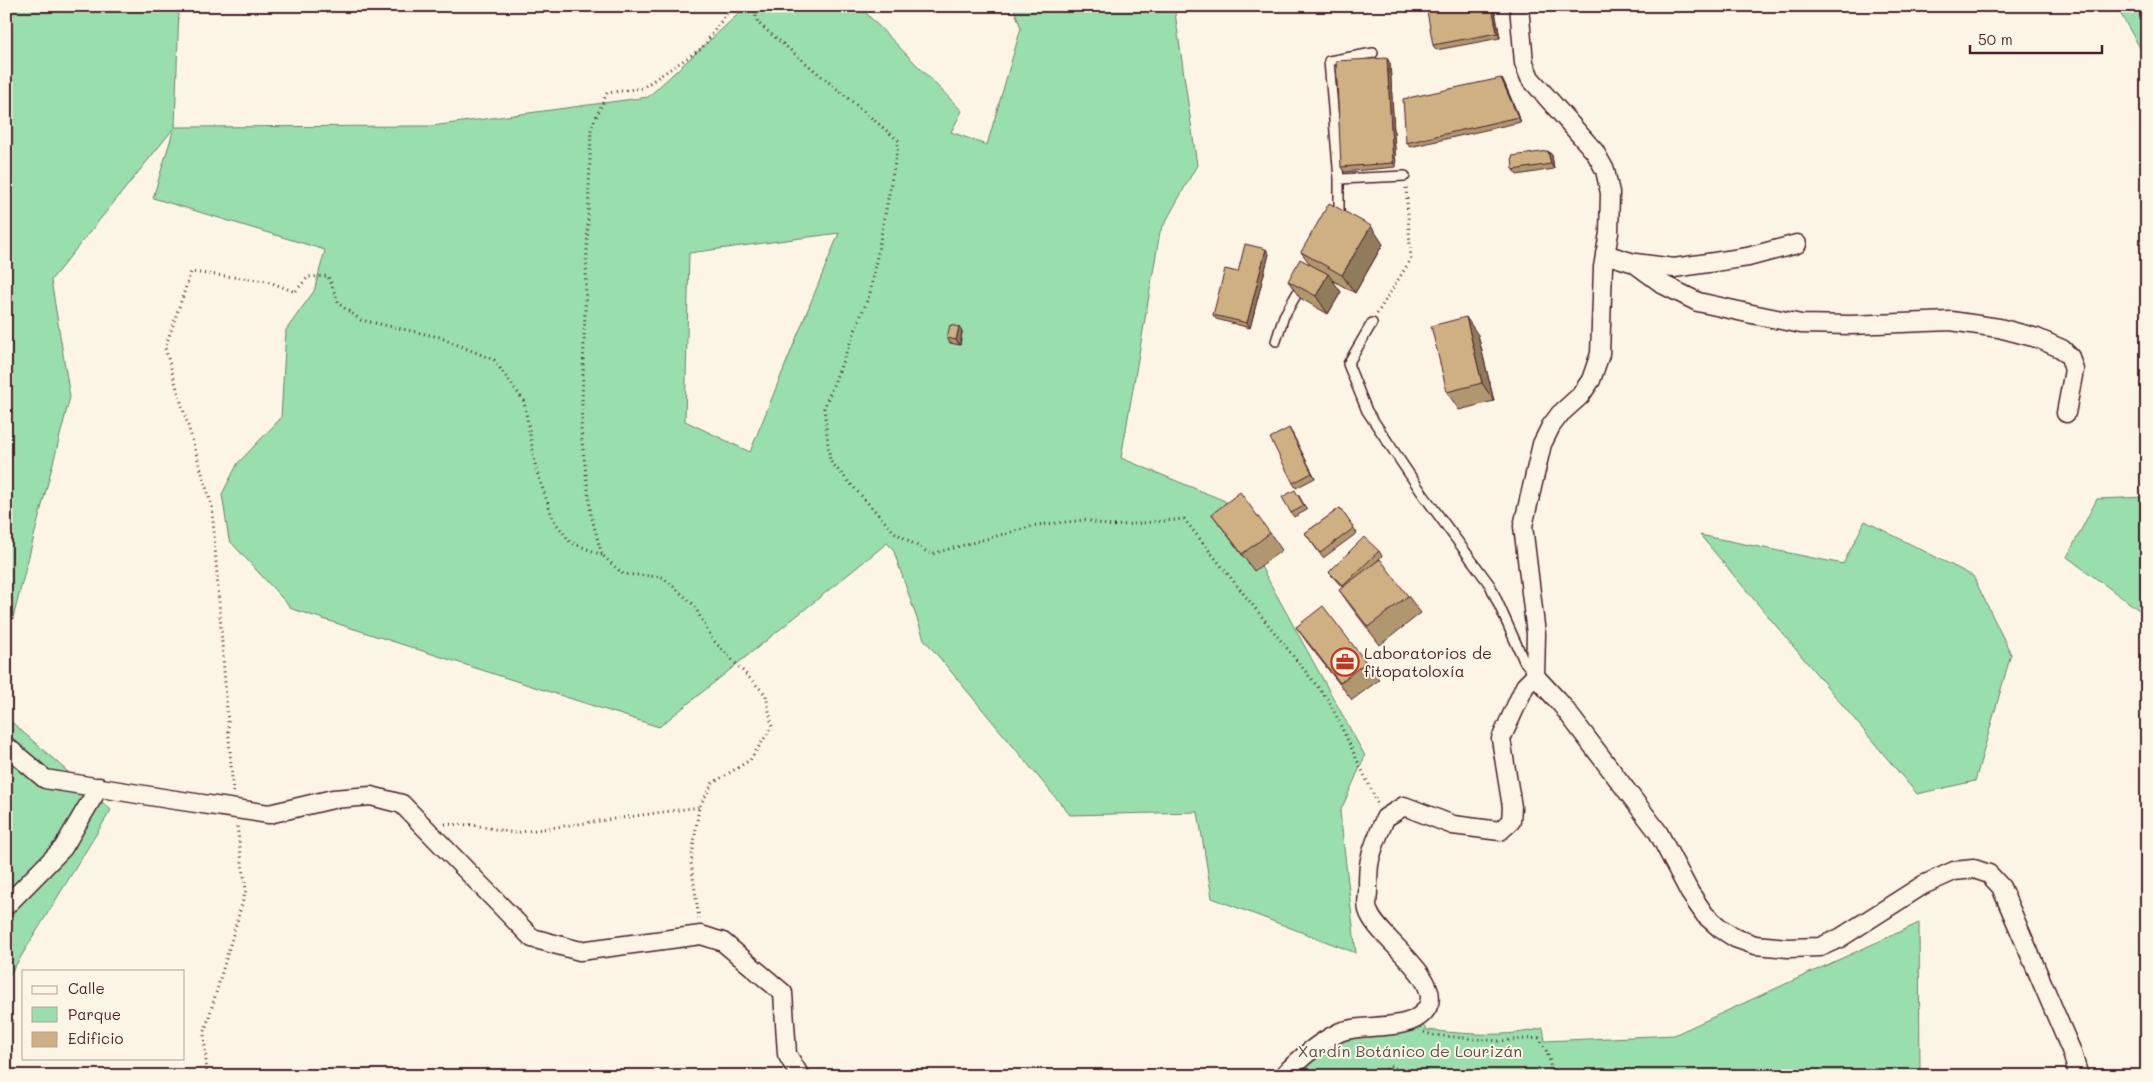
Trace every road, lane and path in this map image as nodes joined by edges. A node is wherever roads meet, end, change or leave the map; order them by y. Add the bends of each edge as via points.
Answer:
1 (732, 6) edge
2 (753, 6) edge
3 (1519, 6) edge
4 (1373, 54) dead end
5 (1405, 176) joint
6 (1339, 179) junction
7 (1335, 227) edge
8 (1797, 244) dead end
9 (1605, 254) junction
10 (1634, 263) junction
11 (1307, 275) edge
12 (1372, 323) joint
13 (1276, 341) dead end
14 (2066, 412) dead end
15 (602, 554) junction
16 (1536, 676) junction
17 (6, 746) edge
18 (99, 788) junction
19 (699, 807) junction
20 (234, 809) junction
21 (1385, 818) junction
22 (426, 828) junction
23 (6, 906) edge
24 (701, 935) junction
25 (1423, 1032) dead end
26 (207, 1076) edge
27 (800, 1076) edge
28 (1283, 1076) edge
29 (1379, 1076) edge
30 (1406, 1076) edge
31 (1550, 1076) edge
32 (2079, 1076) edge

1 - 15 path via 702,48 642,88 607,93 591,128 581,433 591,515
2 - 21 path via 758,23 899,141 870,293 824,408 830,461 894,532 931,554 1037,524 1085,520 1111,526 1184,519 1329,701
3 - 9 street via 1524,62 1530,78 1595,152 1605,170 1610,193
4 - 6 lane via 1330,61
5 - 6 lane
5 - 12 path via 1411,258
6 - 7 lane via 1340,218
8 - 10 street via 1748,257 1674,268
9 - 10 street
9 - 16 street via 1600,354 1591,380 1580,396 1560,414 1542,444 1523,526 1536,634
10 - 14 street via 1672,290 1698,302 1801,324 1950,322 1999,328 2037,338 2062,349 2070,358 2074,370
11 - 13 lane via 1284,316
12 - 16 lane via 1348,364 1367,411 1490,585 1524,661
15 - 19 path via 623,574 663,577 694,605 712,640 766,695 772,727 750,760 713,783
15 - 20 path via 570,542 553,520 536,469 524,401 494,360 440,337 361,320 339,304 328,276 308,276 295,292 267,281 191,272 165,348 212,507
16 - 21 street via 1525,686 1501,739 1512,807 1511,821 1500,831 1453,824 1404,806
16 - 32 street via 1658,832 1705,915 1735,938 1754,945 1820,947 1954,871 1974,869 1989,874 2002,887
17 - 18 street via 45,779
18 - 20 street
18 - 23 street via 63,848
19 - 22 path via 514,833 474,825 444,824
19 - 24 path via 691,863
20 - 22 street via 270,814 333,799 370,796 402,804
20 - 26 path via 246,890 204,1034
21 - 28 street via 1369,863 1367,910 1427,985 1429,1005 1420,1018 1408,1022 1342,1032 1309,1050
22 - 24 street via 532,938 580,951
24 - 27 street via 723,942 783,993 787,1054
25 - 31 path via 1498,1041 1539,1038 1547,1051
29 - 30 path via 1390,1066 1406,1073

